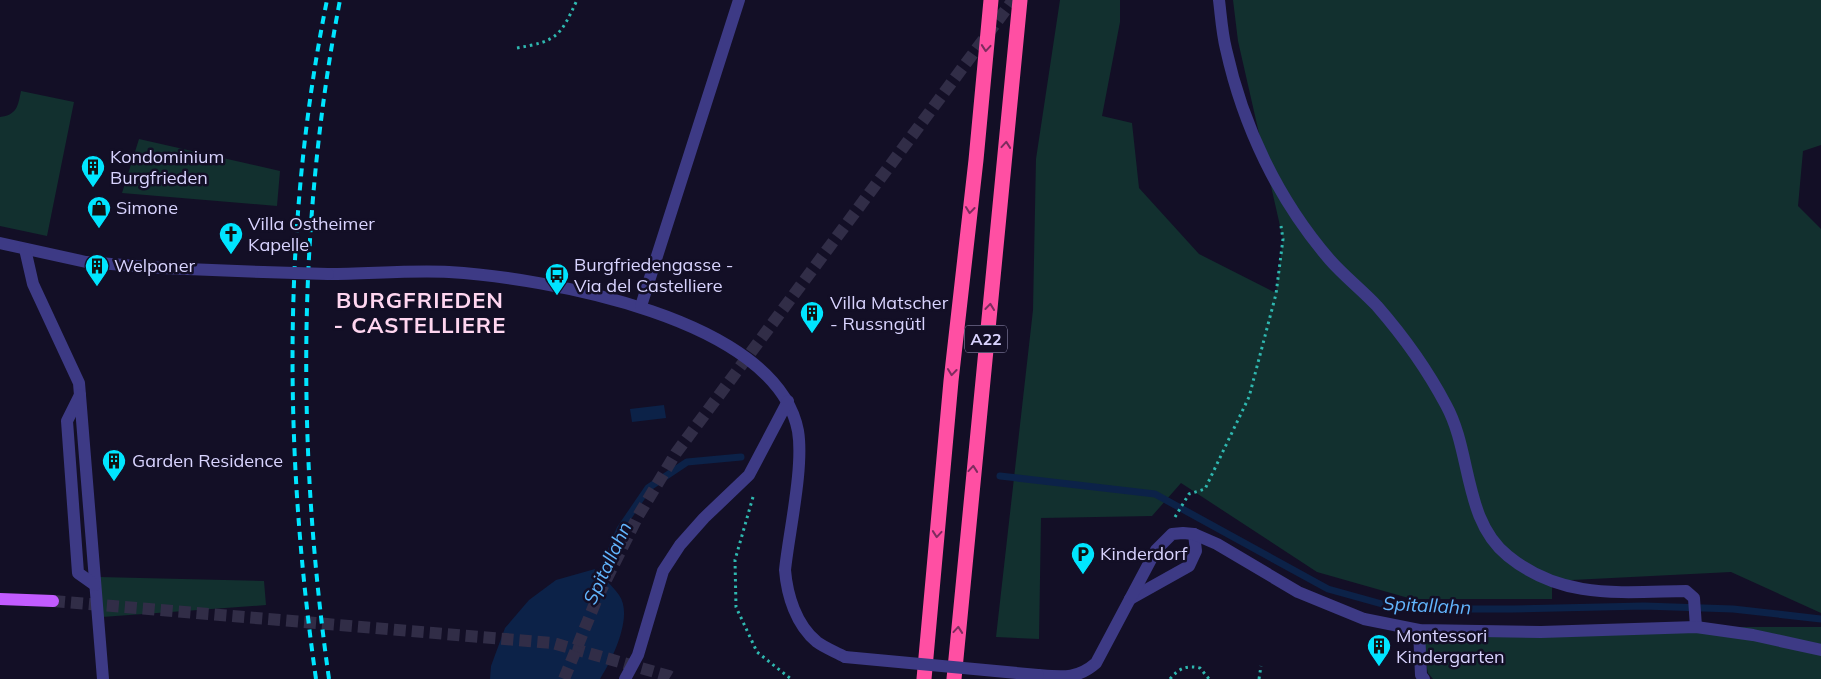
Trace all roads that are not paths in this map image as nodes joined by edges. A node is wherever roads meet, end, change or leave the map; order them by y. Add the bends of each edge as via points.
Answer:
1 (739, 0) edge
2 (991, 0) edge
3 (1020, 0) edge
4 (1219, 0) edge
5 (0, 243) edge
6 (25, 249) junction
7 (641, 306) junction
8 (80, 395) junction
9 (788, 401) junction
10 (1194, 534) junction
11 (95, 585) junction
12 (0, 599) edge
13 (1130, 599) junction
14 (53, 601) tunnel mouth
15 (1696, 622) junction
16 (1419, 630) junction
17 (1821, 650) edge
18 (1075, 678) edge
19 (103, 679) edge
20 (625, 679) edge
21 (924, 679) edge
22 (954, 679) edge
23 (1424, 679) edge

1 - 7 street
2 -> 21 highway, A22
22 -> 3 highway, A22
4 - 15 street via 1225,48 1247,123 1274,178 1305,229 1330,261 1376,305 1420,360 1448,407 1464,449 1476,507 1489,536 1507,556 1538,577 1574,590 1686,591 1694,598
5 - 6 street
6 - 7 street, bridge via 96,262 162,268 328,274 447,272 514,278
6 - 8 street via 33,284 79,383
7 - 9 street via 717,339 762,370
8 - 11 street
8 - 11 street via 67,421 78,574
9 - 18 street, bridge via 798,431 798,464 785,570 786,587 800,622 817,641 845,656
9 - 20 street via 749,475 680,544 663,571 638,654
10 - 13 street via 1172,534 1156,550
10 - 13 street via 1196,551 1189,566
10 - 16 street via 1298,592 1364,619
11 - 19 street
12 - 14 main road
13 - 18 street via 1096,663
15 - 16 street via 1541,632
15 - 17 street
16 - 23 street

